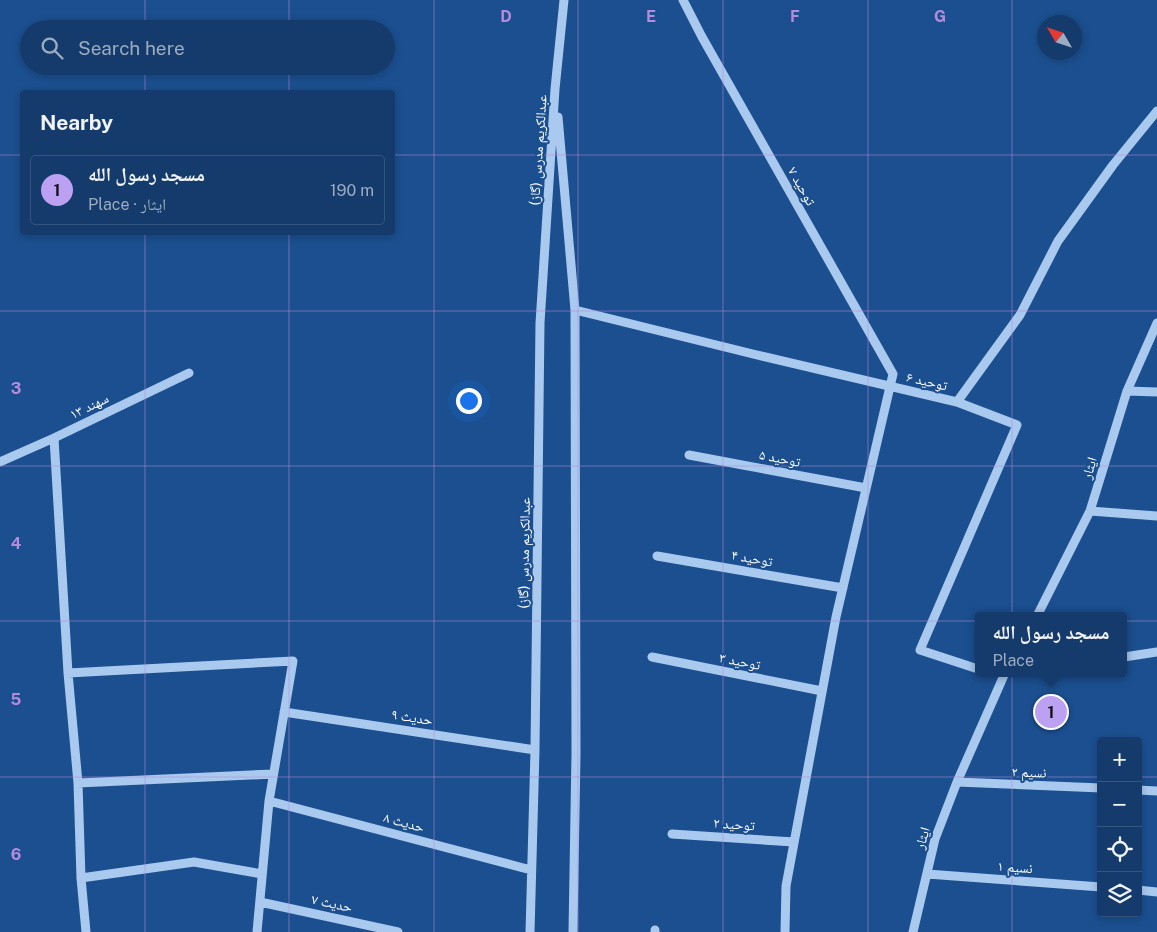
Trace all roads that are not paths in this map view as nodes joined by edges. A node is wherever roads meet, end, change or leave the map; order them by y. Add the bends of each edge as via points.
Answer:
1 (564, 0) edge
2 (683, 0) edge
3 (555, 89) junction
4 (1157, 111) edge
5 (575, 310) junction
6 (1157, 323) edge
7 (189, 373) dead end
8 (890, 386) junction
9 (1127, 391) junction
10 (1157, 392) edge
11 (958, 402) junction
12 (54, 438) junction
13 (689, 455) dead end
14 (0, 462) edge
15 (866, 488) junction
16 (1090, 511) junction
17 (1157, 516) edge
18 (656, 556) dead end
19 (843, 588) junction
20 (1039, 612) edge
21 (1157, 652) edge
22 (652, 657) dead end
23 (1127, 657) edge
24 (975, 668) edge
25 (68, 673) junction
26 (1003, 677) edge
27 (822, 691) junction
28 (284, 712) junction
29 (535, 750) junction
30 (273, 774) junction
31 (957, 782) junction
32 (78, 783) junction
33 (1097, 788) edge
34 (1142, 790) edge
35 (1157, 791) edge
36 (269, 801) junction
37 (672, 834) dead end
38 (794, 842) junction
39 (531, 870) junction
40 (262, 874) junction
41 (927, 874) junction
42 (81, 878) junction
43 (1097, 887) edge
44 (1142, 890) edge
45 (1157, 892) edge
46 (260, 902) junction
47 (86, 932) edge
48 (257, 932) edge
49 (398, 932) edge
50 (530, 932) edge
51 (573, 932) edge
52 (785, 932) edge
53 (914, 932) edge

1 - 3 street
2 - 8 street, توحید ۷ via 893,374
3 - 5 street, عبدالکریم مدرس (گاز)
3 - 29 street, عبدالکریم مدرس (گاز) via 540,324
4 - 11 street, توحید ۶ via 1112,164 1058,241 1020,315
5 - 8 street, توحید ۶
5 - 51 street, عبدالکریم مدرس (گاز)
6 - 9 street, ایثار
7 - 12 street, سهند ۱۳
8 - 11 street, توحید ۶
8 - 15 street
9 - 10 street
9 - 16 street, ایثار
11 - 24 street via 1017,425 920,650
12 - 14 street, سهند ۱۳
12 - 25 street
13 - 15 street, توحید ۵
15 - 19 street
16 - 17 street
16 - 20 street, ایثار
18 - 19 street, توحید ۴
19 - 27 street
21 - 23 street
22 - 27 street, توحید ۳
25 - 28 street via 293,661
25 - 32 street
26 - 31 street, ایثار
27 - 38 street
28 - 29 street, حدیث ۹
28 - 30 street
29 - 39 street, عبدالکریم مدرس (گاز)
30 - 32 street
30 - 36 street
31 - 33 street, نسیم ۲
31 - 41 street, ایثار via 935,839
32 - 42 street
34 - 35 street
36 - 39 street, حدیث ۸
36 - 40 street
37 - 38 street, توحید ۲
38 - 52 street via 786,886
39 - 50 street, عبدالکریم مدرس (گاز)
40 - 42 street via 194,862
40 - 46 street
41 - 43 street, نسیم ۱
41 - 53 street, ایثار
42 - 47 street
44 - 45 street
46 - 48 street
46 - 49 street, حدیث ۷

